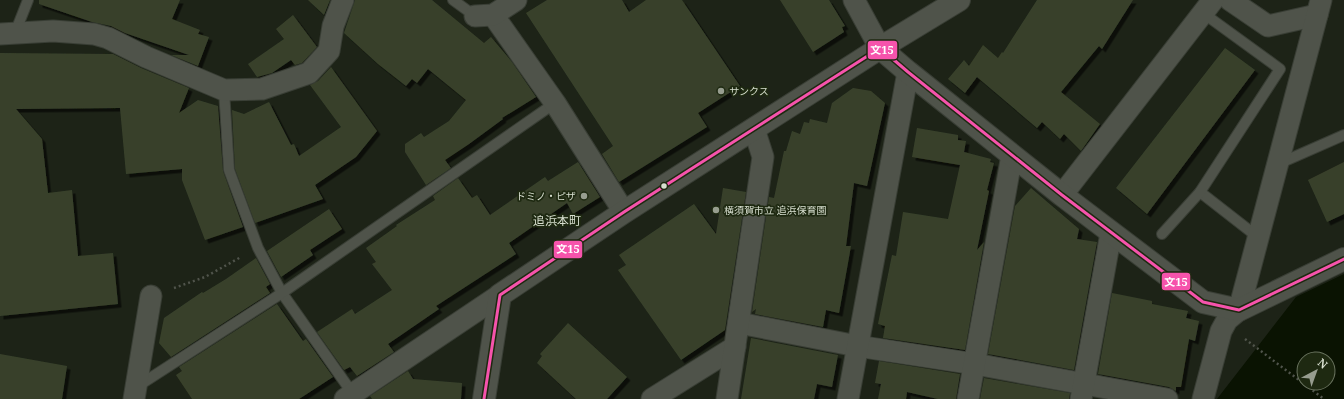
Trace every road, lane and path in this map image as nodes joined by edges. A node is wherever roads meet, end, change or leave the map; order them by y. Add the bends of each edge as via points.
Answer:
1 (28, 0) edge
2 (343, 0) edge
3 (453, 0) edge
4 (516, 0) edge
5 (854, 0) edge
6 (959, 0) edge
7 (1230, 0) edge
8 (1208, 6) edge
9 (1319, 7) edge
10 (484, 15) junction
11 (8, 34) edge
12 (880, 48) junction
13 (908, 72) junction
14 (224, 90) junction
15 (555, 103) junction
16 (754, 129) junction
17 (1344, 135) edge
18 (1012, 156) junction
19 (1278, 164) junction
20 (1200, 192) junction
21 (1062, 195) junction
22 (624, 212) junction
23 (1111, 233) junction
24 (1162, 234) dead end
25 (1259, 238) junction
26 (258, 248) junction
27 (1344, 259) edge
28 (282, 292) junction
29 (500, 295) junction
30 (151, 296) joint
31 (1240, 310) junction
32 (739, 323) junction
33 (1246, 340) dead end
34 (857, 346) junction
35 (735, 347) junction
36 (975, 364) junction
37 (1083, 391) edge
38 (135, 393) edge
39 (349, 397) edge
40 (484, 399) edge
41 (652, 399) edge
42 (727, 399) edge
43 (848, 399) edge
44 (968, 399) edge
45 (1167, 399) edge
46 (1203, 399) edge
47 (1324, 399) edge

1 - 11 lane
2 - 14 street via 333,26 329,51 309,73 262,89
3 - 10 lane
4 - 10 street
5 - 12 street
6 - 12 street
7 - 9 street via 1268,26
8 - 20 lane via 1280,69
8 - 21 street
9 - 19 street
10 - 15 street
11 - 14 street via 53,31 94,34
12 - 13 street
12 - 16 street
13 - 18 street
13 - 34 street
14 - 26 lane via 229,170
15 - 22 street
15 - 28 lane
16 - 22 street
16 - 32 street via 763,157
17 - 19 lane
18 - 21 street
18 - 36 street
19 - 25 street
20 - 24 lane
20 - 25 lane
21 - 23 street
22 - 29 street
23 - 31 street via 1203,302
23 - 37 street
25 - 31 street
26 - 28 lane
26 - 30 path via 205,277
27 - 31 street
28 - 38 lane
28 - 39 lane
29 - 39 street
29 - 40 street
30 - 38 street
31 - 46 street via 1227,320 1221,331
32 - 34 street
32 - 35 street
33 - 47 path
34 - 36 street
34 - 43 street
35 - 41 street
35 - 42 street
36 - 37 street
36 - 44 street
37 - 45 street

